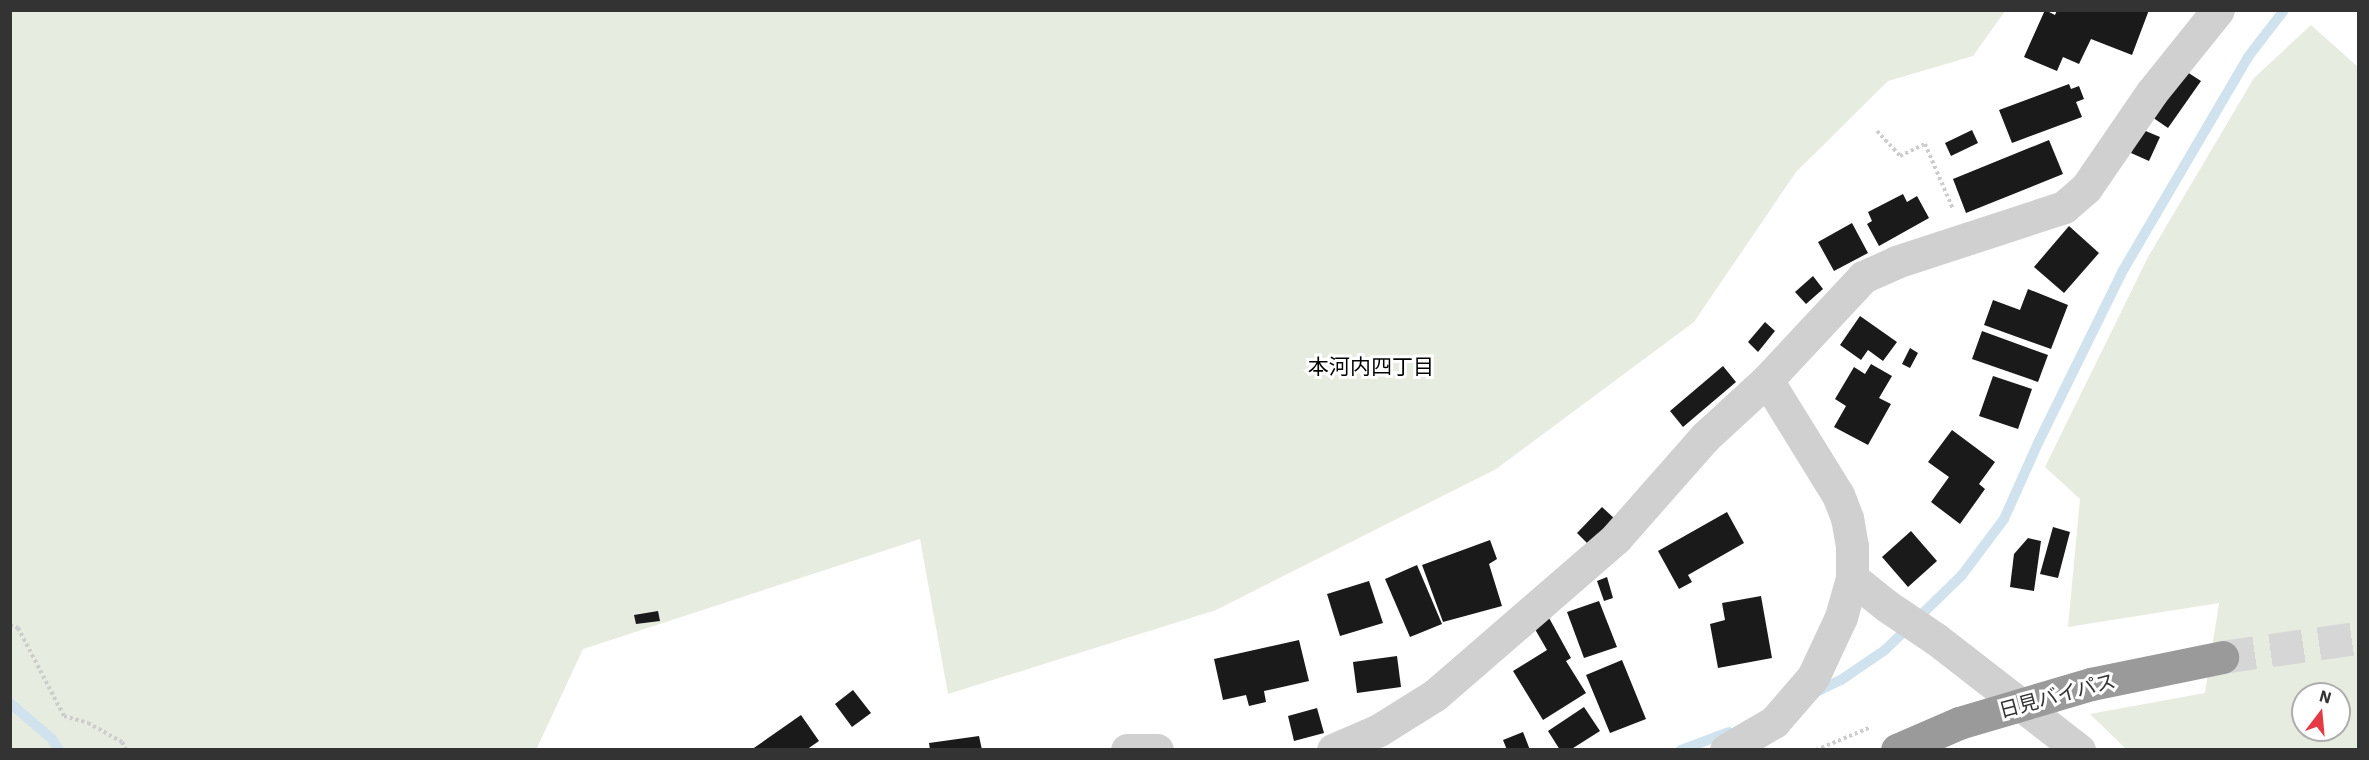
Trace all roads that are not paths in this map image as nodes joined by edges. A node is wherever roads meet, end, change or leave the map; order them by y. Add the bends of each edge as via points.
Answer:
1 (2218, 10) edge
2 (1767, 380) junction
3 (1852, 578) junction
4 (2222, 657) tunnel mouth
5 (1127, 750) edge
6 (1157, 750) edge
7 (1333, 750) edge
8 (1726, 750) edge
9 (1897, 750) edge
10 (2079, 750) edge

1 - 2 street via 2152,92 2086,188 2064,207 1896,262 1863,278
2 - 3 street via 1838,495 1852,546
2 - 7 street via 1705,437 1616,538 1435,695 1379,730
3 - 8 street via 1841,617 1813,676 1774,722
3 - 10 street
4 - 9 highway, 日見バイパス, bridge via 2091,684 1959,723
5 - 6 street

